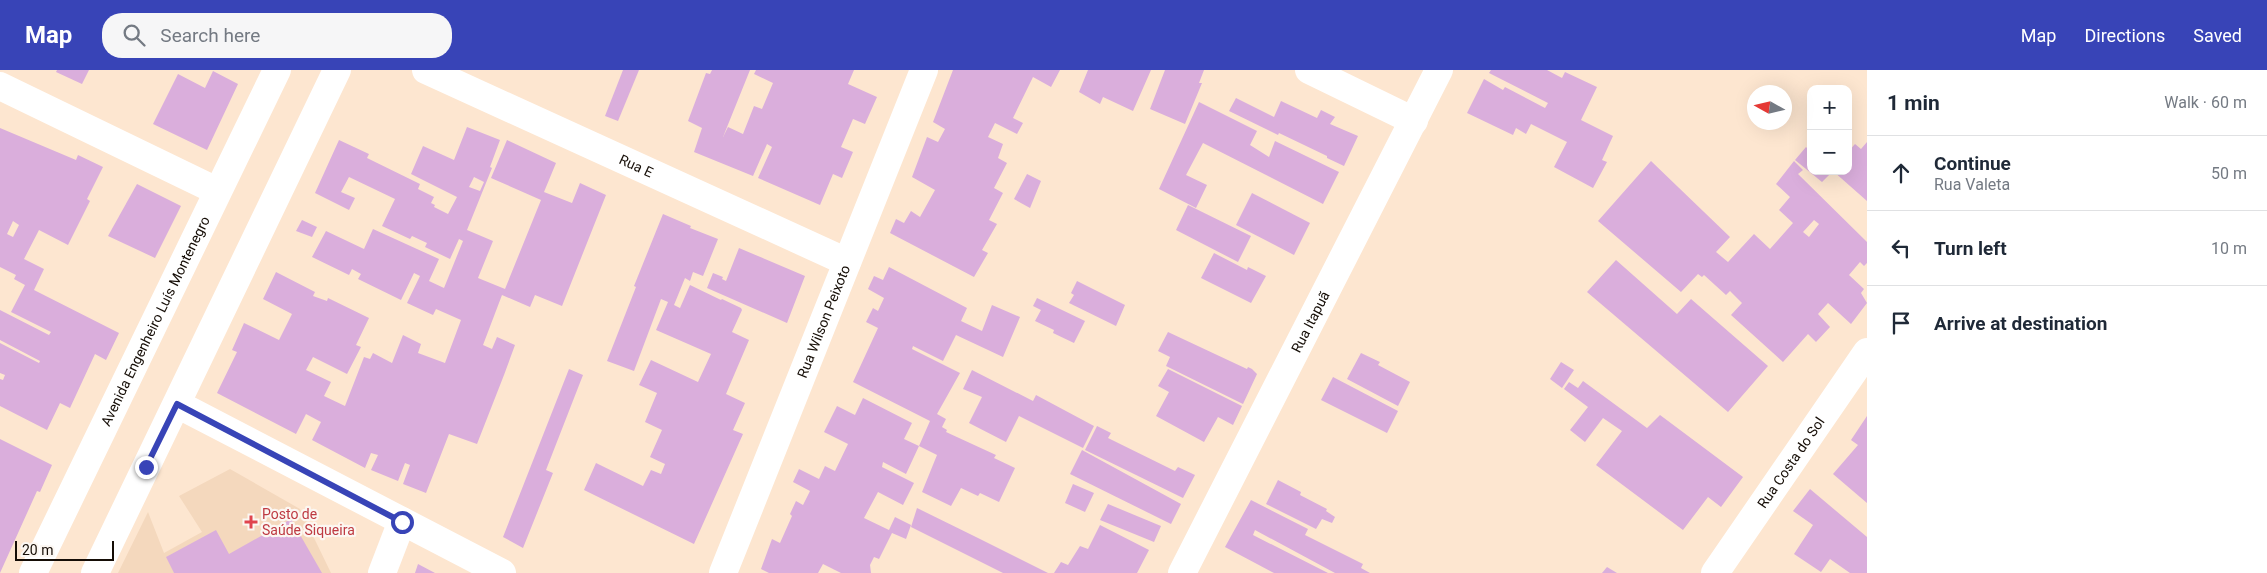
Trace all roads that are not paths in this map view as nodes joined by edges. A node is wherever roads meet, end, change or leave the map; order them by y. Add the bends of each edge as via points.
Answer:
1 (277, 70) edge
2 (337, 70) edge
3 (426, 70) edge
4 (924, 70) edge
5 (1309, 70) edge
6 (1440, 70) edge
7 (0, 86) edge
8 (1414, 121) junction
9 (217, 191) junction
10 (848, 262) junction
11 (1867, 352) edge
12 (177, 404) junction
13 (402, 522) junction
14 (33, 573) edge
15 (95, 573) edge
16 (382, 573) edge
17 (502, 573) edge
18 (723, 573) edge
19 (1182, 573) edge
20 (1715, 573) edge

1 - 9 street, Avenida Engenheiro Luís Montenegro
2 - 12 street
3 - 10 street, Rua E
4 - 10 street, Rua Wilson Peixoto
5 - 8 street
6 - 8 street, Rua Itapuã
7 - 9 street
8 - 19 street, Rua Itapuã
9 - 14 street, Avenida Engenheiro Luís Montenegro
10 - 18 street, Rua Wilson Peixoto
11 - 20 street, Rua Costa do Sol
12 - 13 street
12 - 15 street
13 - 16 street
13 - 17 street

